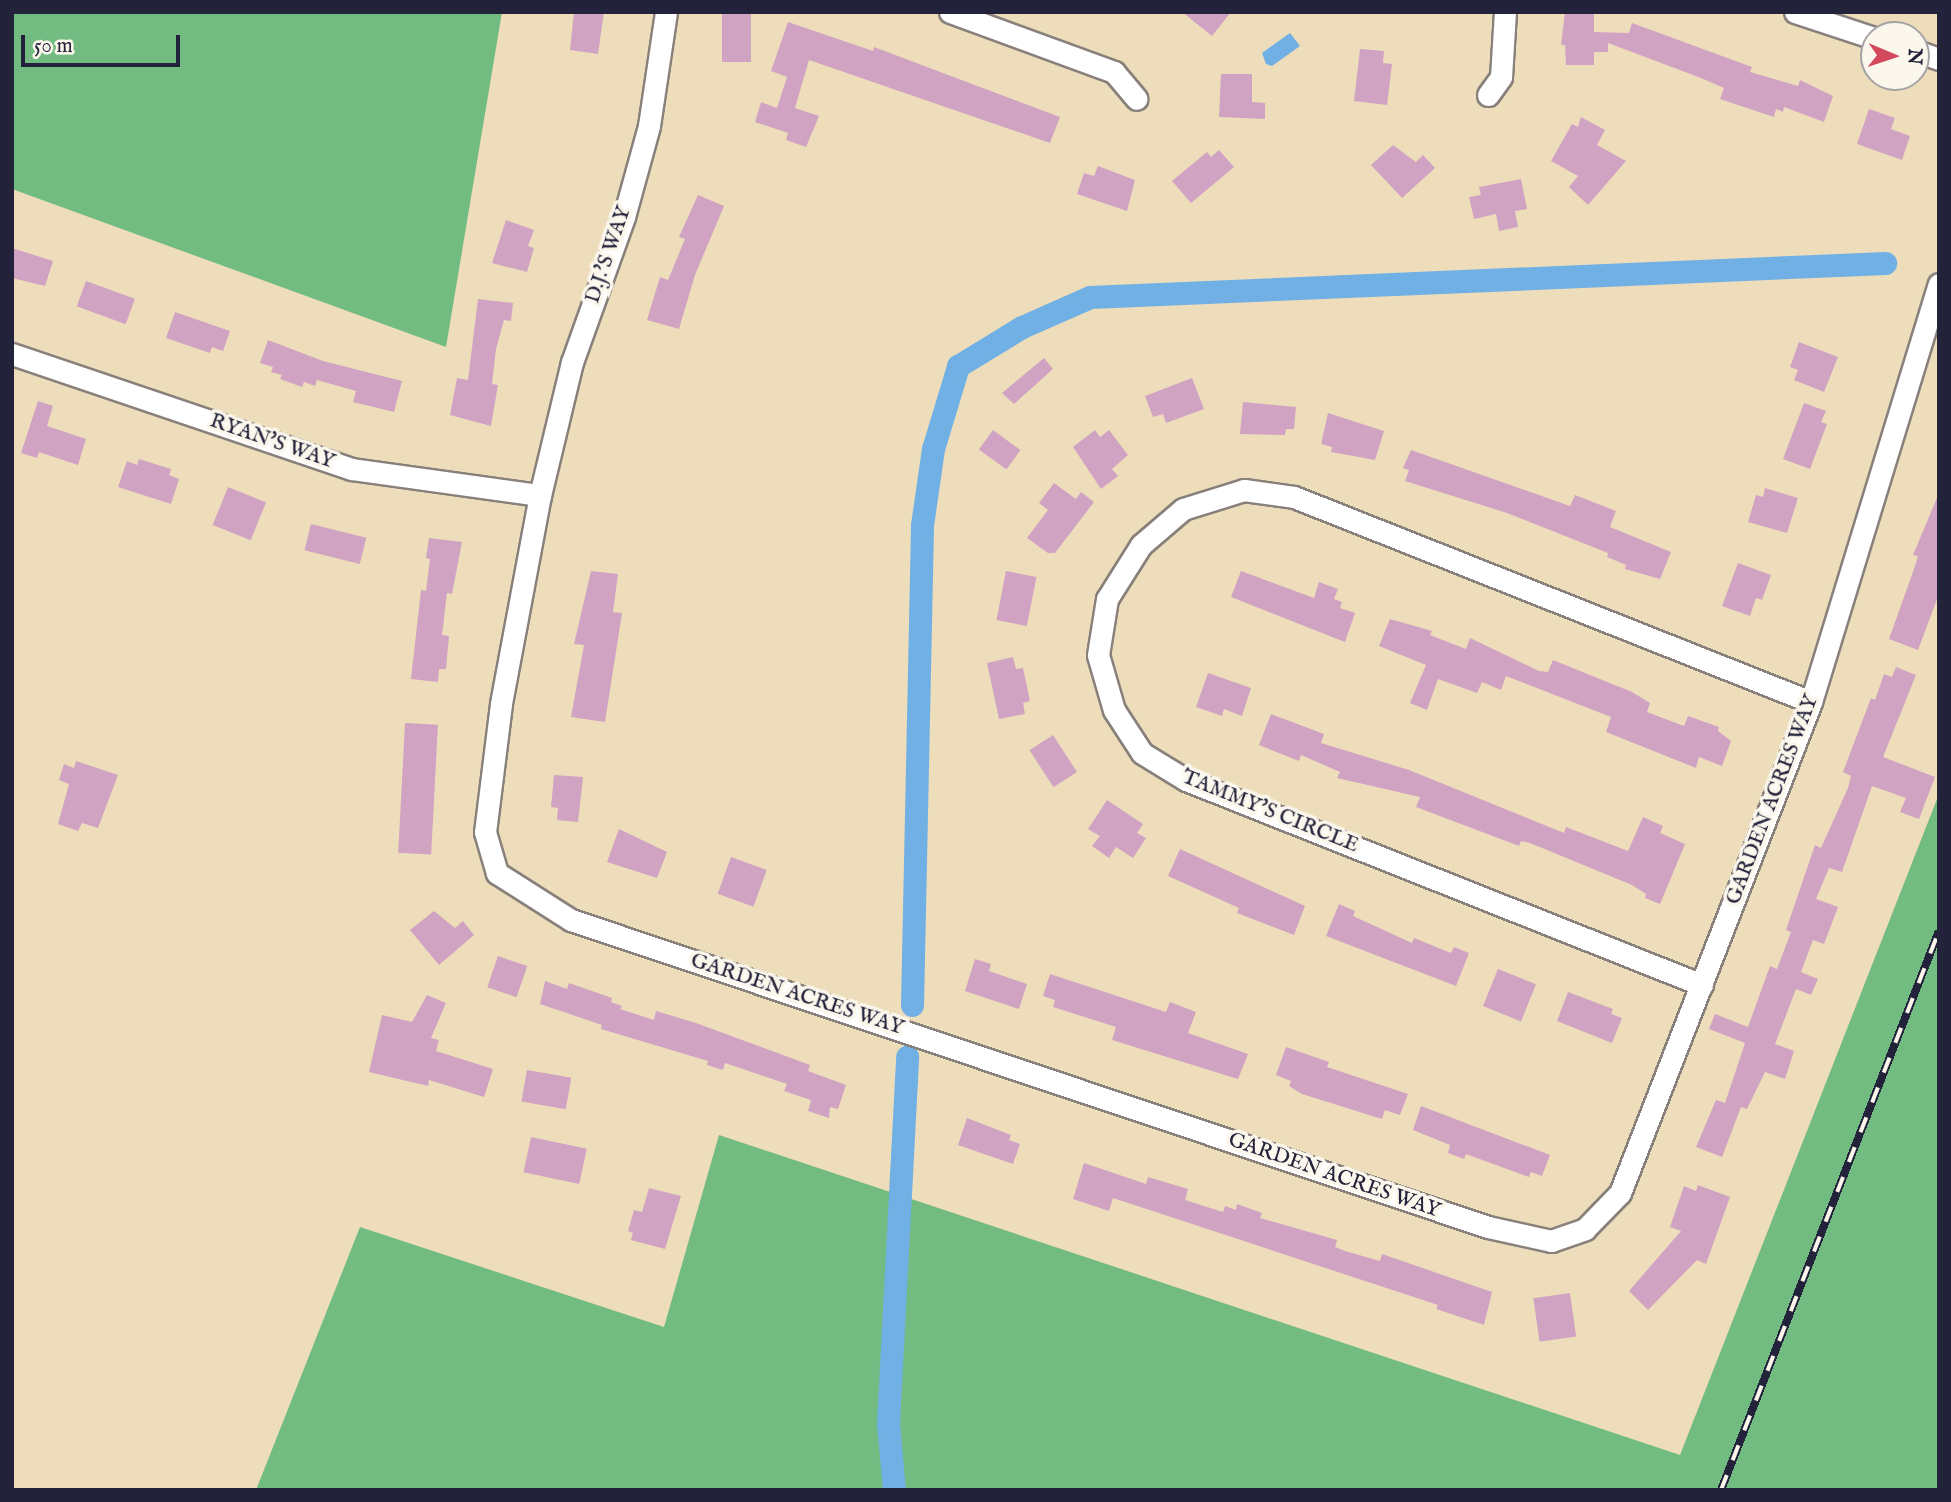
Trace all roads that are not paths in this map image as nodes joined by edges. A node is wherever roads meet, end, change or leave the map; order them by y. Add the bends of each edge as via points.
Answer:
1 (666, 12) edge
2 (950, 12) edge
3 (1505, 12) edge
4 (1795, 12) edge
5 (1860, 33) edge
6 (1488, 95) dead end
7 (1137, 99) dead end
8 (1939, 284) edge
9 (12, 354) edge
10 (540, 495) junction
11 (1811, 702) junction
12 (1702, 985) junction

1 - 10 street, D.J.'S WAY via 649,126 624,217 571,364
2 - 7 street via 1114,72
3 - 6 street via 1501,77
4 - 5 street
8 - 11 street, GARDEN ACRES WAY
9 - 10 street, RYAN'S WAY via 352,469
10 - 12 street, GARDEN ACRES WAY via 503,697 485,832 497,873 520,892 571,919 1488,1227 1551,1241 1585,1229 1620,1193
11 - 12 street, GARDEN ACRES WAY
11 - 12 street, TAMMY'S CIRCLE via 1294,497 1244,490 1183,509 1141,545 1107,599 1098,655 1114,710 1142,753 1186,780

